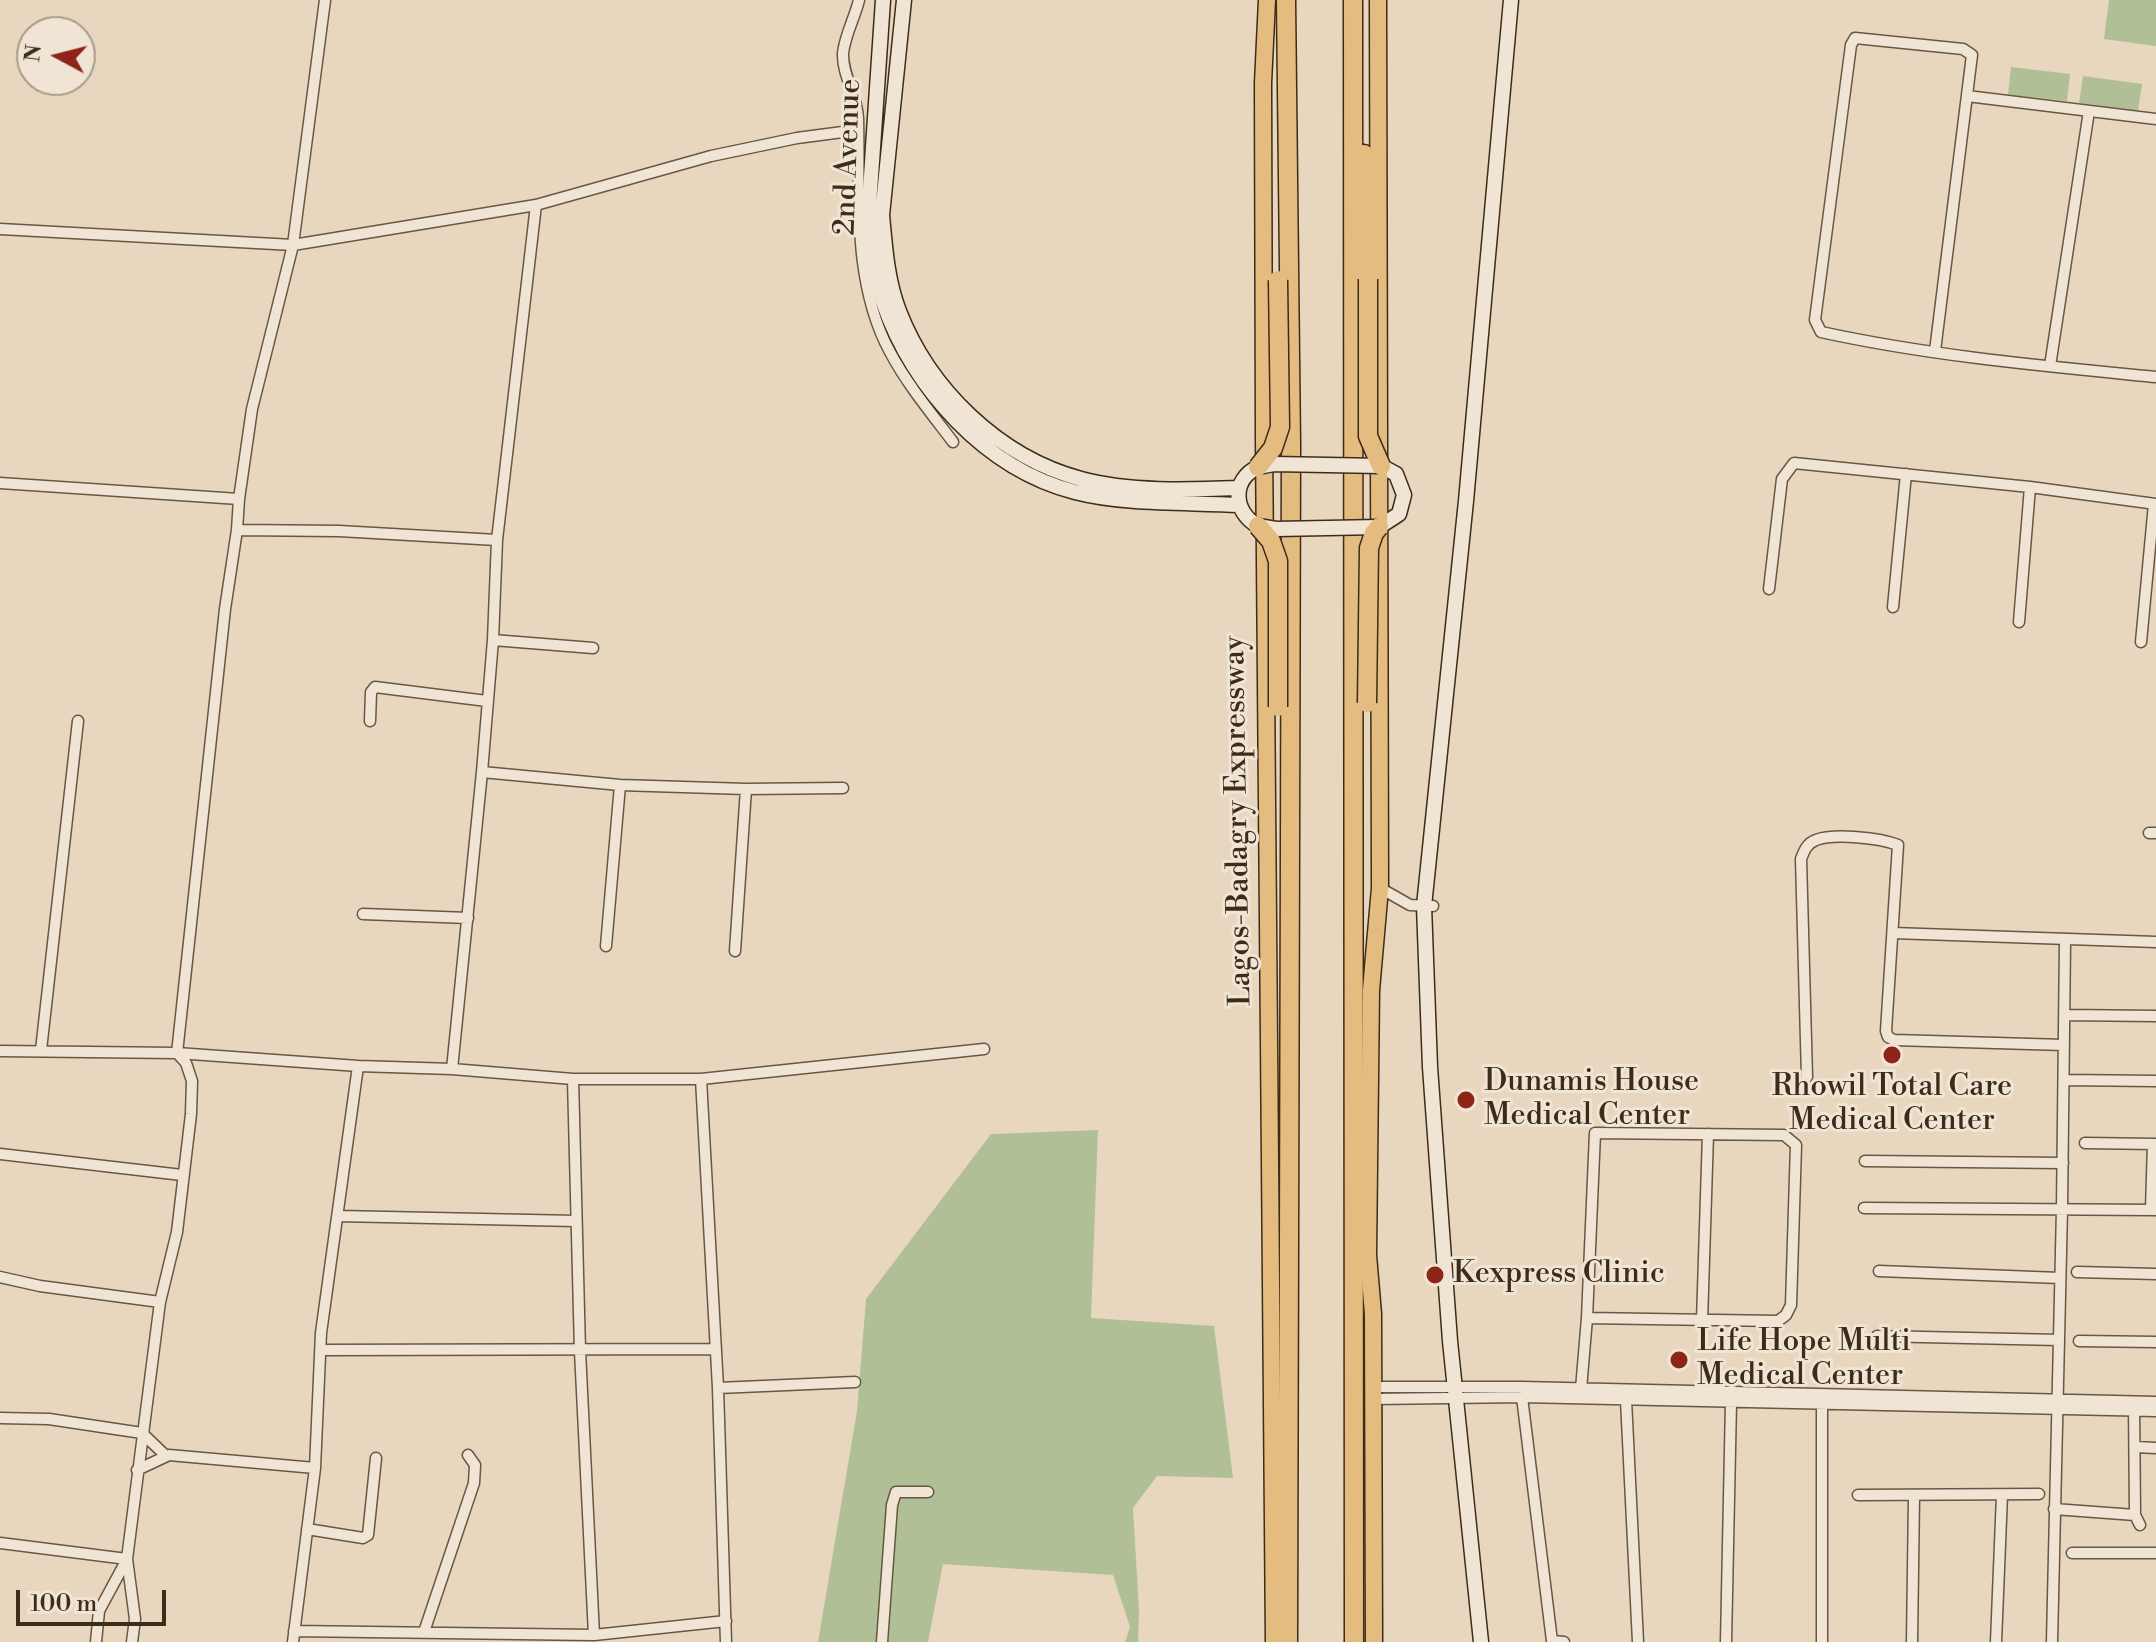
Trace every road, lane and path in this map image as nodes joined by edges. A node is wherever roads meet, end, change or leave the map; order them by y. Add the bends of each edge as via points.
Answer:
1 (325, 0) edge
2 (859, 0) edge
3 (883, 0) edge
4 (904, 0) edge
5 (1267, 0) edge
6 (1285, 0) edge
7 (1354, 0) edge
8 (1378, 0) edge
9 (1514, 0) edge
10 (1967, 96) junction
11 (2089, 111) junction
12 (2156, 119) edge
13 (858, 130) junction
14 (536, 205) junction
15 (0, 229) edge
16 (293, 245) junction
17 (1935, 351) junction
18 (2050, 366) junction
19 (2156, 377) edge
20 (963, 418) junction
21 (953, 442) dead end
22 (1381, 466) junction
23 (1258, 467) junction
24 (1906, 474) junction
25 (0, 483) edge
26 (2030, 487) junction
27 (1239, 488) junction
28 (239, 499) junction
29 (2155, 504) edge
30 (1239, 505) junction
31 (1258, 526) junction
32 (1379, 527) junction
33 (237, 530) junction
34 (497, 540) junction
35 (1769, 589) dead end
36 (1893, 607) dead end
37 (2019, 622) dead end
38 (493, 640) junction
39 (2141, 642) dead end
40 (593, 648) dead end
41 (487, 701) junction
42 (78, 721) dead end
43 (370, 721) dead end
44 (482, 772) junction
45 (620, 785) junction
46 (843, 788) dead end
47 (746, 789) junction
48 (1380, 888) junction
49 (1429, 906) junction
50 (363, 914) dead end
51 (468, 918) junction
52 (1893, 933) junction
53 (2065, 941) junction
54 (2156, 942) edge
55 (606, 946) dead end
56 (735, 951) dead end
57 (2065, 1015) junction
58 (2156, 1016) edge
59 (2064, 1045) junction
60 (984, 1049) dead end
61 (41, 1050) junction
62 (0, 1051) edge
63 (177, 1053) junction
64 (358, 1066) junction
65 (452, 1069) junction
66 (1352, 1072) junction
67 (1807, 1077) dead end
68 (573, 1079) junction
69 (701, 1079) junction
70 (2065, 1080) junction
71 (2156, 1081) edge
72 (1291, 1094) junction
73 (1708, 1134) junction
74 (2085, 1143) dead end
75 (2155, 1144) edge
76 (0, 1154) edge
77 (1865, 1161) dead end
78 (2063, 1163) junction
79 (182, 1175) junction
80 (1864, 1208) dead end
81 (2062, 1209) junction
82 (2154, 1210) edge
83 (338, 1216) junction
84 (576, 1221) junction
85 (1879, 1271) dead end
86 (2077, 1272) dead end
87 (2156, 1274) edge
88 (0, 1277) edge
89 (2060, 1278) junction
90 (160, 1302) junction
91 (1587, 1318) junction
92 (1702, 1321) junction
93 (1877, 1336) dead end
94 (2059, 1340) junction
95 (2079, 1341) dead end
96 (2156, 1342) edge
97 (716, 1349) junction
98 (322, 1350) junction
99 (580, 1351) junction
100 (855, 1382) dead end
101 (718, 1388) junction
102 (1581, 1389) junction
103 (1460, 1392) junction
104 (1374, 1393) junction
105 (1522, 1397) junction
106 (1626, 1400) junction
107 (1731, 1402) junction
108 (2156, 1402) edge
109 (1822, 1404) junction
110 (2057, 1404) junction
111 (2134, 1407) junction
112 (2156, 1411) edge
113 (0, 1418) edge
114 (142, 1433) junction
115 (2135, 1447) junction
116 (2156, 1448) edge
117 (165, 1455) junction
118 (468, 1455) dead end
119 (376, 1458) dead end
120 (315, 1468) junction
121 (137, 1470) junction
122 (928, 1492) dead end
123 (2039, 1494) dead end
124 (1858, 1495) dead end
125 (2002, 1495) junction
126 (1914, 1496) junction
127 (2054, 1509) junction
128 (307, 1529) junction
129 (0, 1543) edge
130 (2072, 1553) dead end
131 (2156, 1553) edge
132 (127, 1559) junction
133 (726, 1621) junction
134 (424, 1632) junction
135 (594, 1635) junction
136 (294, 1637) edge
137 (96, 1642) edge
138 (132, 1642) edge
139 (726, 1642) edge
140 (882, 1642) edge
141 (1274, 1642) edge
142 (1288, 1642) edge
143 (1354, 1642) edge
144 (1374, 1642) edge
145 (1481, 1642) edge
146 (1490, 1642) edge
147 (1564, 1642) edge
148 (1638, 1642) edge
149 (1726, 1642) edge
150 (1822, 1642) edge
151 (1912, 1642) edge
152 (1996, 1642) edge
153 (2052, 1642) edge

1 - 16 street
2 - 13 street via 843,52
3 - 20 street, 2nd Avenue via 869,206 872,259 882,300 916,373
4 - 20 street, 2nd Avenue via 882,215 885,249 900,312
5 - 141 main road, Lagos-Badagry Expressway via 1264,440
6 - 23 highway, bridge via 1277,179 1280,427
6 - 72 highway, Lagos-Badagry Expressway
7 - 22 highway, bridge via 1368,279 1368,436
7 - 66 highway
8 - 48 main road
9 - 49 street
10 - 11 street
10 - 17 street
10 - 17 street via 1972,55 1963,49 1864,37 1851,45 1815,320 1821,332
11 - 12 street
11 - 18 street
13 - 14 street via 711,156
13 - 21 street via 862,258 871,303 889,351
14 - 16 street
14 - 34 street
15 - 16 street
16 - 28 street via 252,409
17 - 18 street
18 - 19 street
20 - 27 street, 2nd Avenue via 1044,466 1079,479 1115,486
20 - 30 street, 2nd Avenue via 994,454 1074,492
22 - 23 street, bridge
22 - 32 street via 1396,474 1404,495 1399,514
23 - 27 street
24 - 26 street
24 - 35 street via 1794,463 1782,479
24 - 36 street
25 - 28 street
26 - 29 street
26 - 37 street
27 - 30 street
28 - 33 street
29 - 39 street
30 - 31 street
31 - 32 street, bridge
31 - 72 highway, bridge via 1278,561 1280,870
32 - 66 highway, bridge via 1369,548 1364,868
33 - 34 street
33 - 63 street
34 - 38 street
38 - 40 street
38 - 41 street
41 - 43 street via 375,687
41 - 44 street
42 - 61 street
44 - 45 street
44 - 51 street
45 - 47 street
45 - 55 street
46 - 47 street
47 - 56 street
48 - 49 street via 1410,905
48 - 104 main road via 1371,990 1368,1255
49 - 103 street via 1430,1067
50 - 51 street
51 - 65 street
52 - 53 street
52 - 59 street via 1888,1037
52 - 67 street via 1898,845 1871,837 1814,840 1801,859
53 - 54 street
53 - 57 street
57 - 58 street
57 - 59 street
59 - 70 street
60 - 69 street
61 - 62 street
61 - 63 street
63 - 64 street
63 - 79 street via 192,1081
64 - 65 street
64 - 83 street
65 - 68 street
66 - 143 highway
68 - 69 street
68 - 84 street
69 - 97 street
70 - 71 street
70 - 78 street
72 - 142 highway, Lagos-Badagry Expressway
73 - 91 street via 1595,1133
73 - 92 street
73 - 92 street via 1784,1135 1796,1145 1791,1305 1778,1321
74 - 75 street
75 - 82 street
76 - 79 street
77 - 78 street
78 - 81 street
79 - 90 street via 177,1232
80 - 81 street
81 - 82 street
81 - 89 street
83 - 84 street
83 - 98 street
84 - 99 street
85 - 89 street
86 - 87 street
88 - 90 street
89 - 94 street
90 - 114 street
91 - 92 street
91 - 102 street
93 - 94 street
94 - 110 street
95 - 96 street
97 - 99 street
97 - 101 street
98 - 99 street
98 - 120 street
99 - 135 street
100 - 101 street
101 - 133 street
102 - 103 street
102 - 110 street
103 - 104 street
103 - 105 street
103 - 145 street
103 - 146 street
104 - 144 main road
105 - 106 street
105 - 147 street via 1552,1641
106 - 107 street
106 - 148 street
107 - 109 street
107 - 149 street
108 - 111 street
109 - 110 street
109 - 150 street
110 - 111 street
110 - 127 street
111 - 112 street
111 - 115 street
113 - 114 street via 49,1419
114 - 117 street
114 - 121 street
115 - 116 street
115 - 127 street via 2138,1520
117 - 120 street
117 - 121 street
118 - 134 street via 475,1465 474,1483
119 - 128 street via 368,1535
120 - 128 street
121 - 132 street
122 - 140 street via 896,1492 892,1505
123 - 125 street
124 - 126 street
125 - 126 street
125 - 152 street
126 - 151 street
127 - 153 street
128 - 136 street
129 - 132 street
130 - 131 street
132 - 137 street via 99,1611
132 - 138 street via 135,1619
133 - 135 street
133 - 139 street
134 - 135 street
134 - 136 street

